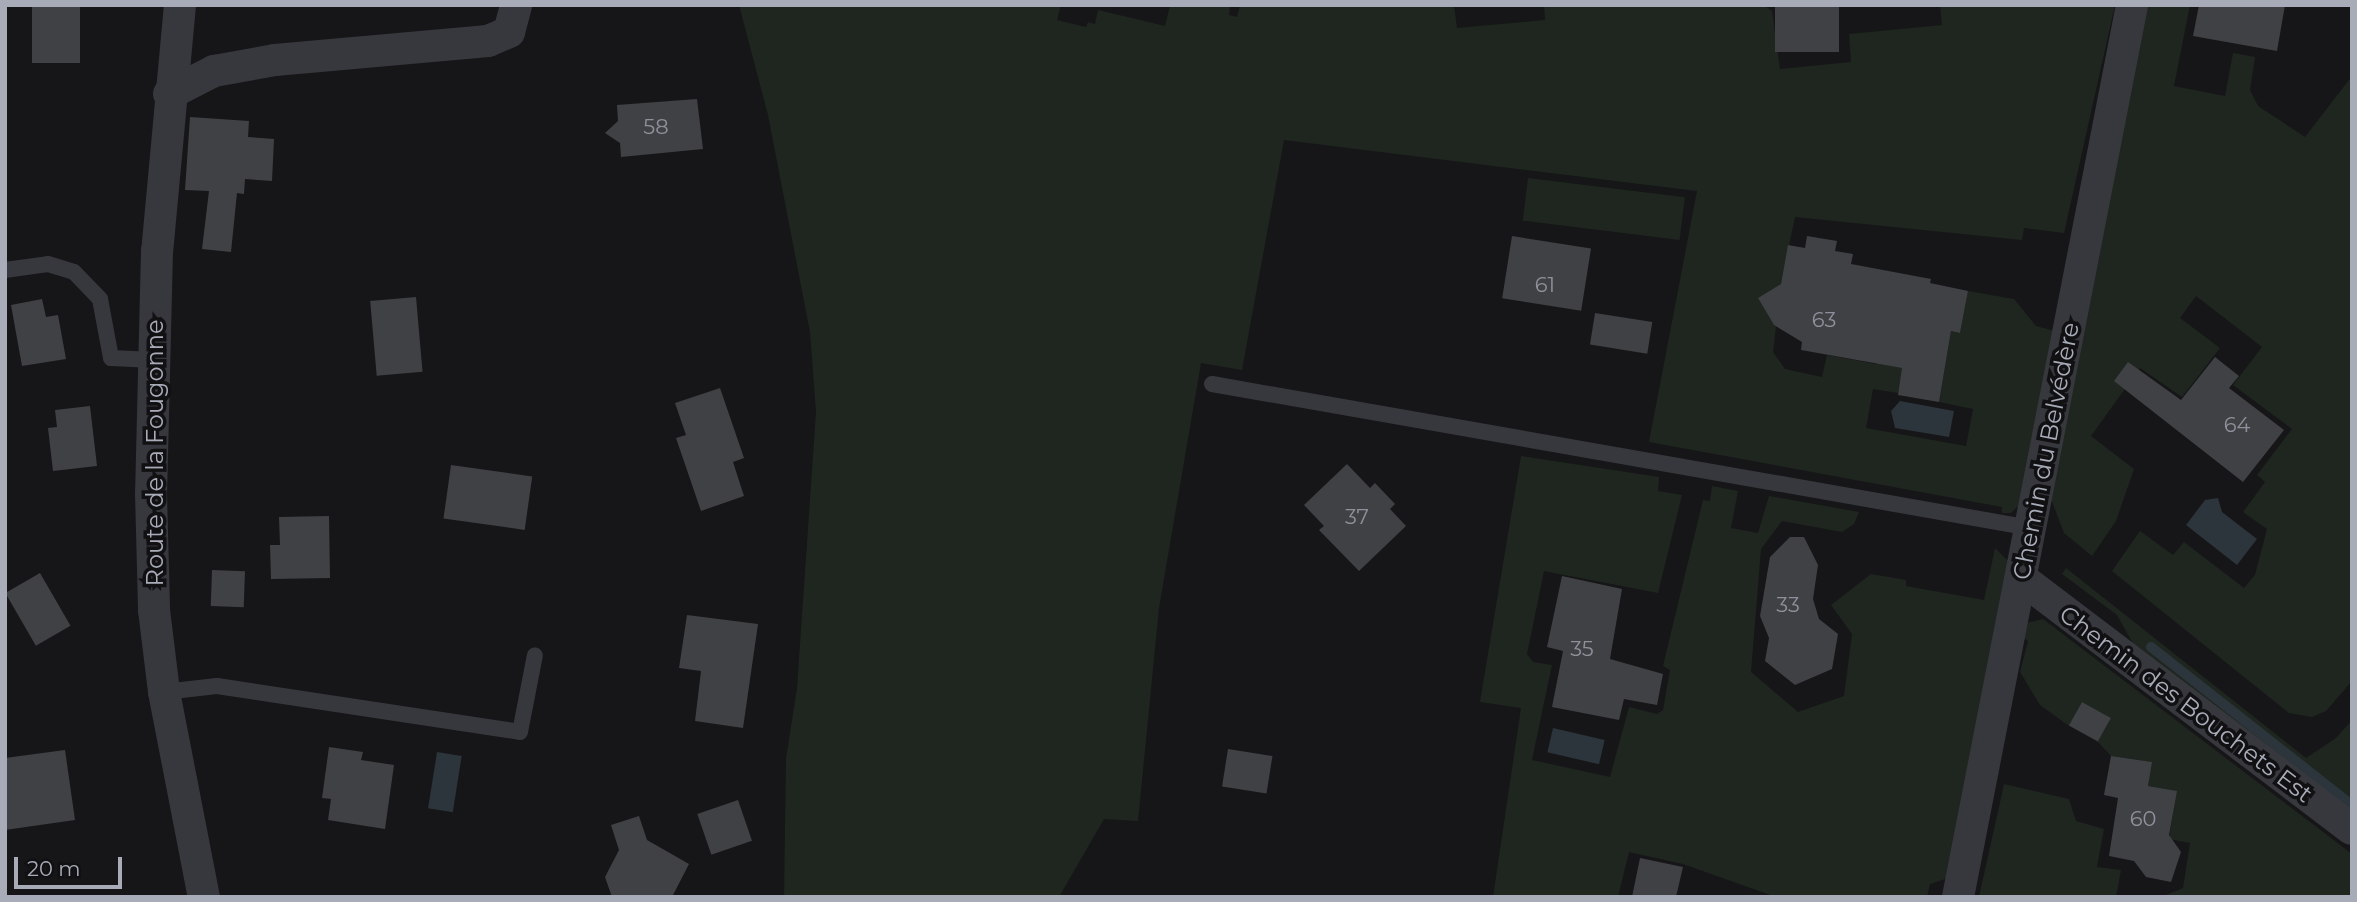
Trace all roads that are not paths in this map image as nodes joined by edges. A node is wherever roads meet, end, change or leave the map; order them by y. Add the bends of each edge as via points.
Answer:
1 (180, 5) edge
2 (516, 5) edge
3 (2132, 5) edge
4 (169, 94) junction
5 (5, 270) edge
6 (154, 360) junction
7 (1212, 384) dead end
8 (2031, 528) junction
9 (2021, 578) junction
10 (534, 655) dead end
11 (164, 692) junction
12 (2352, 830) edge
13 (205, 897) edge
14 (1958, 897) edge

1 - 4 street, Route de la Fougonne
2 - 4 street via 509,32 488,41 331,51 275,60 214,71
3 - 8 street, Chemin du Belvédère
4 - 6 street, Route de la Fougonne via 159,206
5 - 6 lane via 48,264 74,272 100,299 111,359
6 - 11 street, Route de la Fougonne via 154,610
7 - 8 lane
8 - 9 street, Chemin du Belvédère
9 - 12 street, Chemin des Bouchets Est
9 - 14 street, Chemin du Belvédère
10 - 11 lane via 520,732 217,686
11 - 13 street, Route de la Fougonne

